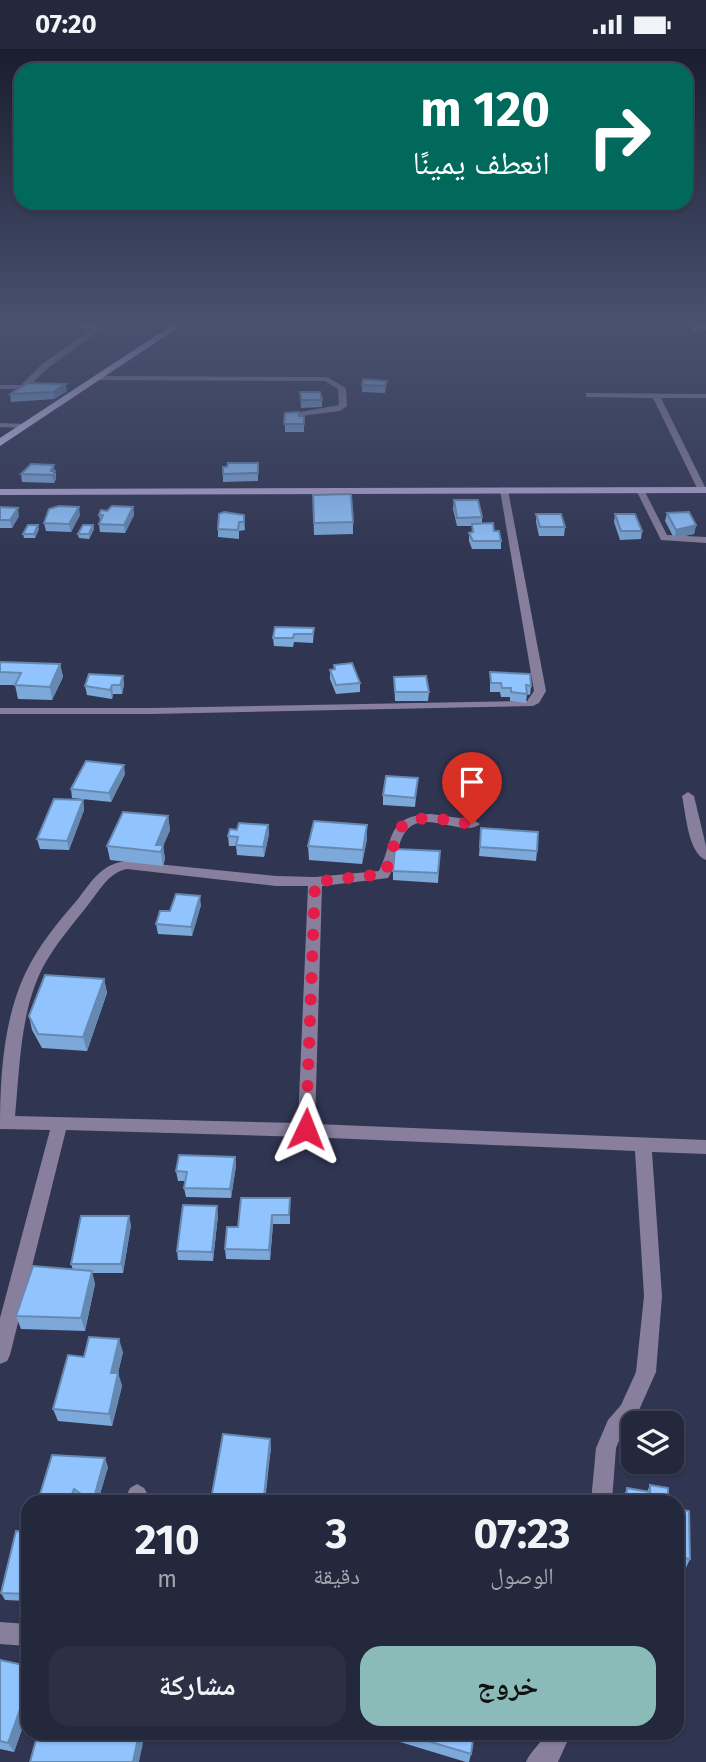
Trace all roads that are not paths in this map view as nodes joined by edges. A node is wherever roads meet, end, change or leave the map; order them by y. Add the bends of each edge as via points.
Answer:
1 (58, 405) edge
2 (343, 405) edge
3 (661, 405) edge
4 (295, 415) edge
5 (0, 425) edge
6 (26, 426) junction
7 (0, 443) edge
8 (504, 490) junction
9 (640, 490) junction
10 (704, 490) edge
11 (0, 492) edge
12 (706, 541) edge
13 (0, 711) edge
14 (688, 796) dead end
15 (472, 824) dead end
16 (706, 856) edge
17 (315, 882) junction
18 (3, 1122) edge
19 (60, 1123) junction
20 (306, 1129) junction
21 (643, 1145) junction
22 (706, 1147) edge
23 (0, 1355) edge
24 (602, 1495) edge
25 (0, 1633) edge
26 (21, 1634) edge
27 (556, 1740) edge
28 (538, 1762) edge

1 - 6 main road
2 - 4 street via 317,414
3 - 10 street
5 - 6 street
6 - 7 main road
8 - 9 street
8 - 11 street
8 - 13 street via 540,691 529,704
9 - 10 street
9 - 12 street via 664,538
14 - 16 street via 700,849
15 - 17 street via 417,818 404,823 398,832 383,874
17 - 18 street via 127,865 107,872 62,928 31,977 20,1010
17 - 20 street
18 - 19 street
19 - 20 street
19 - 23 street
20 - 21 street
21 - 22 street
21 - 24 street via 653,1296 646,1372 606,1448
25 - 26 street
27 - 28 street

